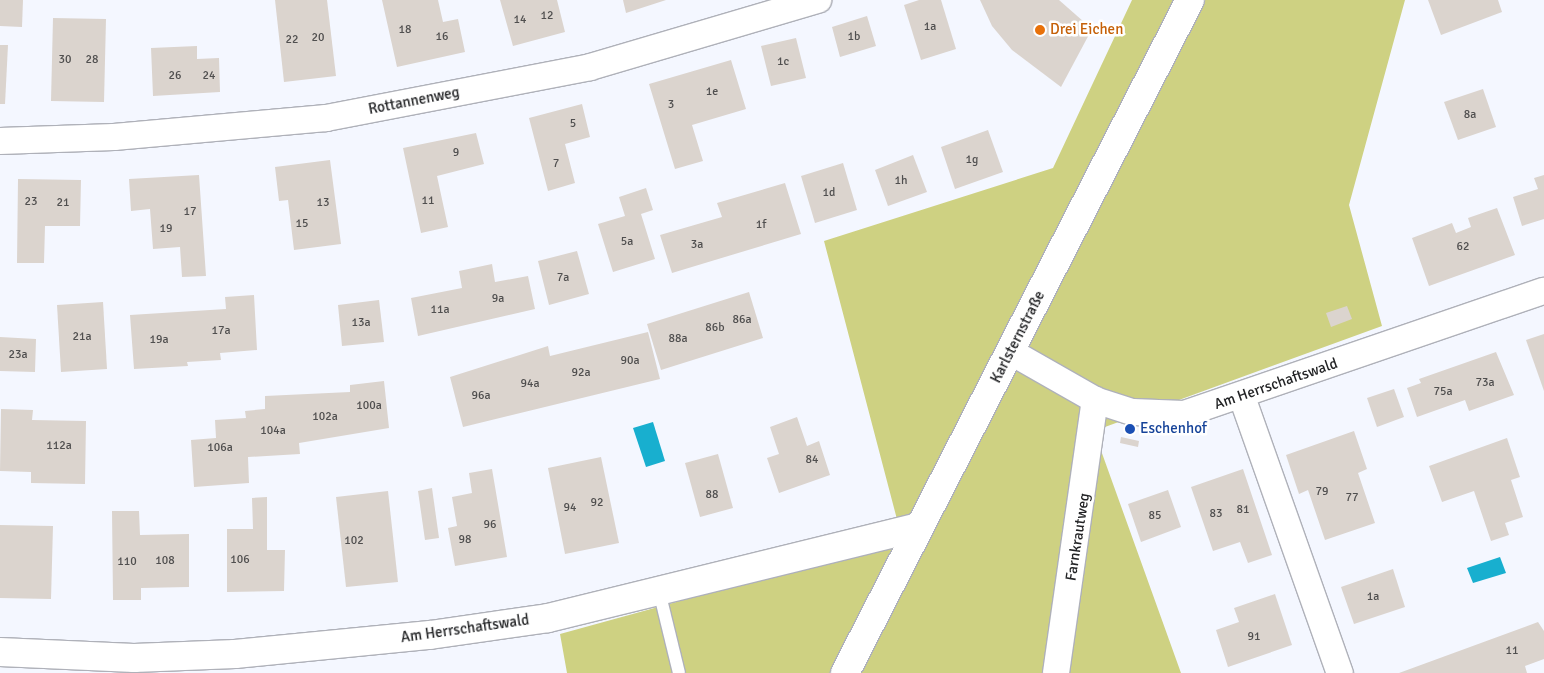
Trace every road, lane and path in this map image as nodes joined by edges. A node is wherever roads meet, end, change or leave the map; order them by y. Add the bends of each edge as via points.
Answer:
1 (818, 0) edge
2 (1190, 0) edge
3 (0, 141) edge
4 (1544, 291) edge
5 (1011, 352) junction
6 (1242, 397) junction
7 (1095, 400) junction
8 (919, 527) junction
9 (660, 591) junction
10 (0, 652) edge
11 (679, 673) edge
12 (845, 673) edge
13 (1056, 673) edge
14 (1340, 673) edge

1 - 3 street, Rottannenweg via 590,67 326,118 114,137
2 - 5 street, Karlsternstraße
4 - 6 street, Am Herrschaftswald
5 - 7 street, Am Herrschaftswald
5 - 8 street, Karlsternstraße
6 - 7 street, Am Herrschaftswald via 1184,414 1133,412
6 - 14 street
7 - 13 street, Farnkrautweg
8 - 9 street, Am Herrschaftswald
8 - 12 street, Karlsternstraße
9 - 10 street, Am Herrschaftswald via 548,618 316,649 134,658
9 - 11 lane

